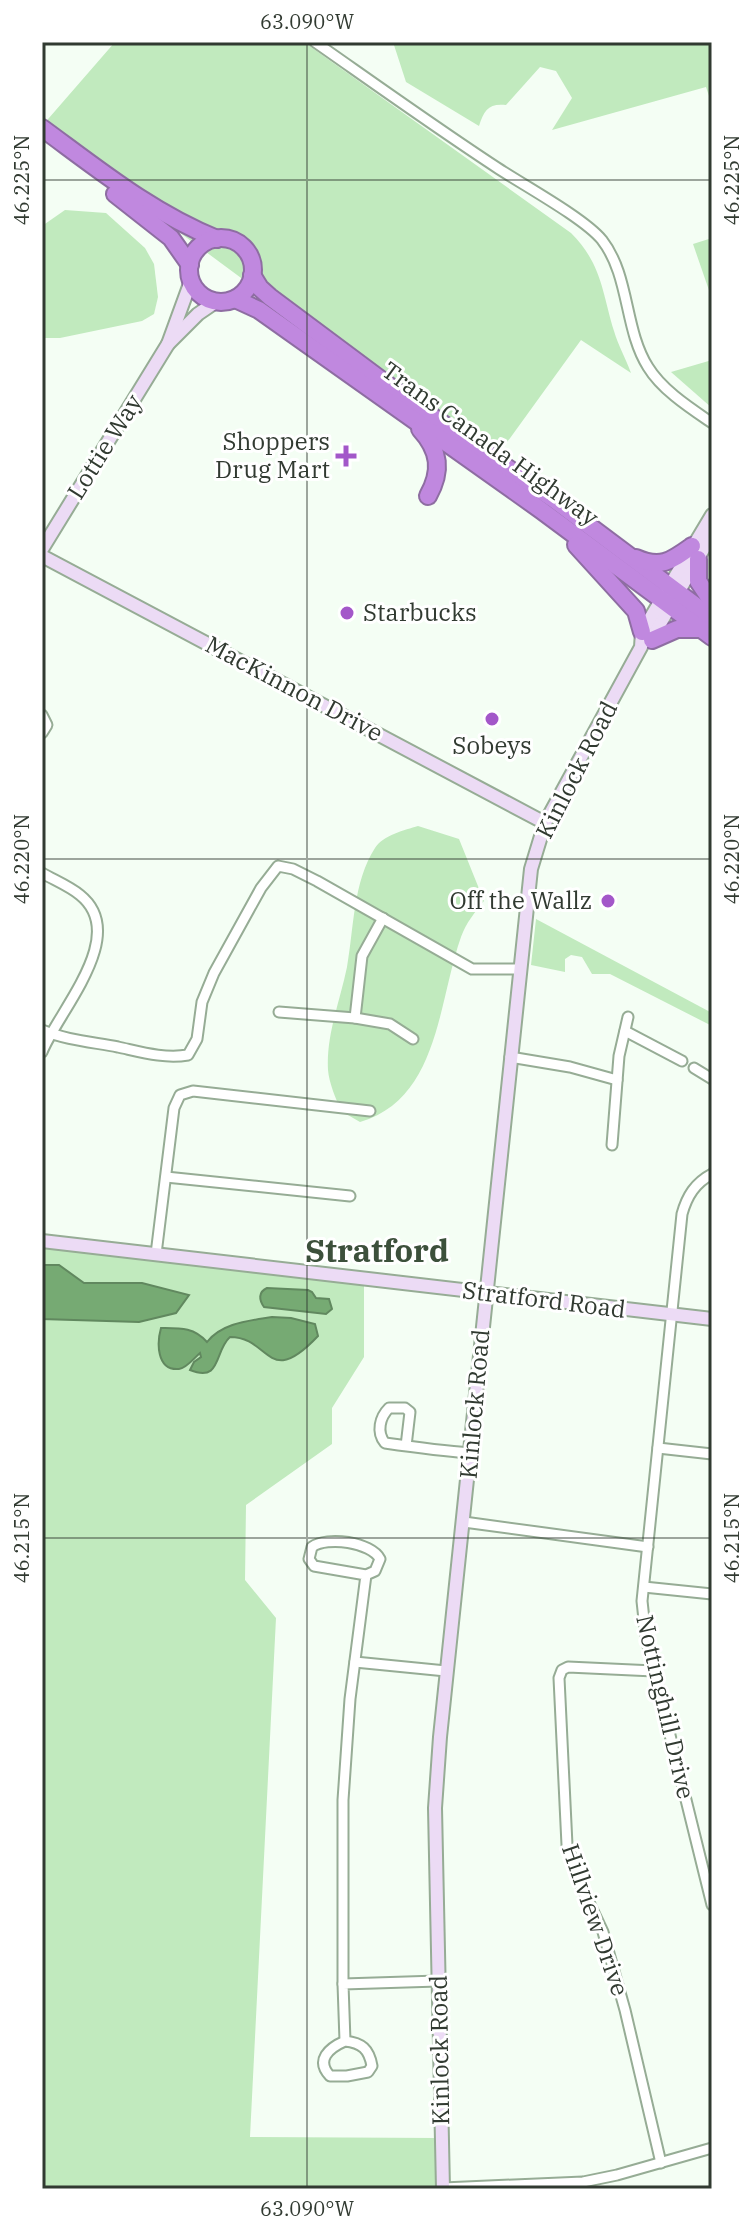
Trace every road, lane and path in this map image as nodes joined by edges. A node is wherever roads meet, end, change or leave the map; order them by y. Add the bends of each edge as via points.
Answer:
1 (315, 42) edge
2 (42, 128) edge
3 (42, 142) edge
4 (217, 239) junction
5 (190, 273) junction
6 (252, 275) junction
7 (235, 299) junction
8 (217, 301) junction
9 (168, 344) junction
10 (403, 410) junction
11 (712, 423) edge
12 (428, 496) dead end
13 (541, 510) junction
14 (712, 515) edge
15 (712, 534) edge
16 (42, 549) edge
17 (695, 552) junction
18 (624, 553) junction
19 (42, 556) edge
20 (670, 596) junction
21 (712, 602) edge
22 (709, 628) edge
23 (645, 640) junction
24 (42, 715) edge
25 (42, 733) edge
26 (545, 823) junction
27 (42, 873) edge
28 (383, 918) junction
29 (520, 969) junction
30 (279, 1012) dead end
31 (628, 1017) dead end
32 (355, 1018) junction
33 (625, 1031) junction
34 (46, 1032) edge
35 (413, 1039) dead end
36 (42, 1052) edge
37 (510, 1057) junction
38 (682, 1061) dead end
39 (694, 1068) dead end
40 (712, 1079) edge
41 (617, 1080) junction
42 (370, 1111) dead end
43 (612, 1145) dead end
44 (712, 1174) edge
45 (166, 1177) junction
46 (350, 1196) dead end
47 (42, 1241) edge
48 (156, 1254) junction
49 (485, 1293) junction
50 (672, 1315) junction
51 (712, 1319) edge
52 (406, 1446) junction
53 (658, 1448) junction
54 (470, 1453) junction
55 (712, 1454) edge
56 (464, 1522) junction
57 (648, 1547) junction
58 (366, 1575) junction
59 (644, 1587) junction
60 (712, 1594) edge
61 (355, 1662) junction
62 (446, 1671) junction
63 (654, 1671) junction
64 (712, 1905) edge
65 (438, 1981) junction
66 (343, 1984) junction
67 (345, 2041) junction
68 (712, 2148) edge
69 (661, 2163) junction
70 (443, 2188) edge

1 - 11 street via 601,239 614,261 648,367 683,403
2 - 4 highway via 154,207
3 - 5 highway via 171,238
4 - 5 highway via 199,247
4 - 6 highway via 233,241 247,251
5 - 8 highway via 198,292
5 - 9 street, Lottie Way
6 - 7 highway via 247,289
6 - 18 highway, Trans Canada Highway via 270,297
7 - 8 highway
7 - 10 highway, Trans Canada Highway via 259,310
8 - 9 street, Lottie Way
9 - 16 street, Lottie Way
10 - 12 highway via 437,454 438,470
10 - 13 highway, Trans Canada Highway
13 - 20 highway, Trans Canada Highway
13 - 23 highway via 636,611
14 - 17 street
15 - 17 street
17 - 18 highway via 650,564
17 - 20 street, Kinlock Road
17 - 21 highway via 698,581
18 - 20 highway, Trans Canada Highway
19 - 26 street, MacKinnon Drive
20 - 22 highway, Trans Canada Highway
20 - 23 street, Kinlock Road
22 - 23 highway via 677,629
23 - 26 street, Kinlock Road
24 - 25 street via 47,725
26 - 29 street, Kinlock Road via 531,869
27 - 34 street via 81,895 97,917 99,935 93,960
28 - 29 street via 472,969
28 - 32 street via 362,956
28 - 34 street via 278,866 214,973 188,1055 175,1057
29 - 37 street, Kinlock Road
30 - 32 street
31 - 33 street
32 - 35 street via 390,1024
33 - 38 street
33 - 41 street
34 - 36 street
37 - 41 street
37 - 49 street, Kinlock Road
39 - 40 street
41 - 43 street
42 - 45 street via 186,1092 174,1108
44 - 50 street, Nottinghill Drive via 694,1187 682,1214
45 - 46 street
45 - 48 street
47 - 48 street, Stratford Road
48 - 49 street, Stratford Road
49 - 50 street, Stratford Road
49 - 54 street, Kinlock Road
50 - 51 street, Stratford Road
50 - 53 street, Nottinghill Drive
52 - 52 street via 382,1439 381,1419 389,1408 410,1412
52 - 54 street
53 - 55 street
53 - 57 street, Nottinghill Drive
54 - 56 street, Kinlock Road
56 - 57 street
56 - 62 street, Kinlock Road
57 - 59 street, Nottinghill Drive
58 - 58 street via 379,1564 376,1551 326,1541 312,1547 309,1559 314,1566
58 - 61 street
59 - 60 street
59 - 63 street, Nottinghill Drive via 643,1619
61 - 62 street
61 - 66 street via 343,1800
62 - 65 street, Kinlock Road via 435,1808
63 - 64 street, Nottinghill Drive
63 - 69 street, Hillview Drive via 568,1667 559,1678 567,1845 603,1932
65 - 66 street
65 - 70 street, Kinlock Road
66 - 67 street
67 - 67 street via 365,2047 372,2066 368,2072 326,2072 326,2054
68 - 69 street
69 - 70 street via 583,2182

